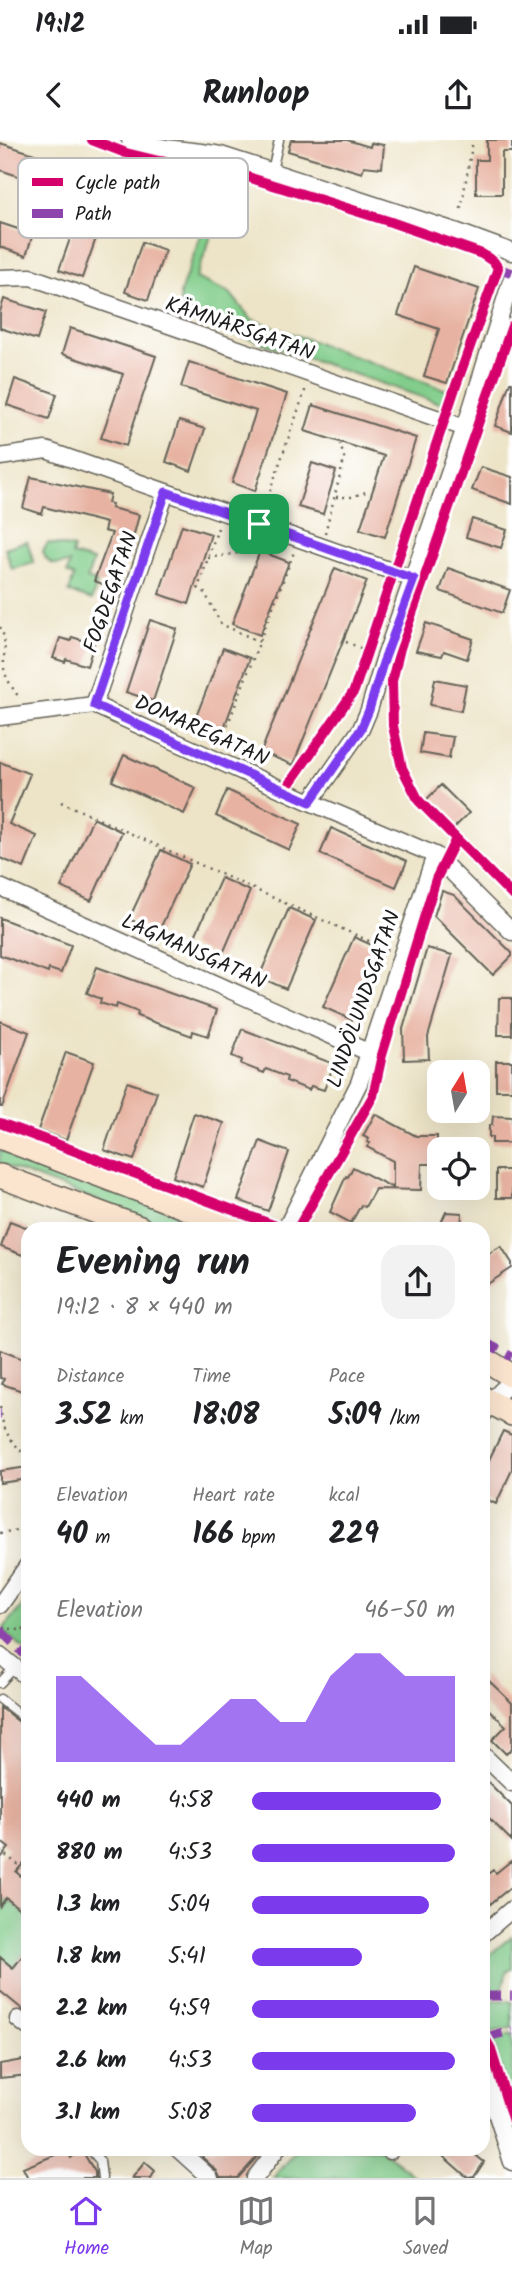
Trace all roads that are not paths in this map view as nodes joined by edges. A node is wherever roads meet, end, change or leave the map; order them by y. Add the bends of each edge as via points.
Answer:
1 (130, 140) edge
2 (279, 140) edge
3 (231, 158) edge
4 (248, 163) edge
5 (272, 171) junction
6 (512, 252) edge
7 (0, 278) edge
8 (512, 278) edge
9 (465, 428) junction
10 (0, 457) edge
11 (166, 492) junction
12 (414, 579) junction
13 (94, 705) junction
14 (0, 717) edge
15 (310, 802) junction
16 (435, 855) junction
17 (0, 887) edge
18 (512, 932) edge
19 (370, 1053) junction
20 (0, 1137) edge
21 (0, 1176) edge
22 (124, 1222) edge
23 (223, 1222) edge
24 (289, 1222) edge
25 (490, 1363) edge
26 (512, 1378) edge
27 (490, 1400) edge
28 (490, 1407) edge
29 (512, 1414) edge
30 (21, 1575) edge
31 (0, 1605) edge
32 (0, 1655) edge
33 (21, 1671) edge
34 (21, 1672) edge
35 (0, 1683) edge
36 (0, 1699) edge
37 (21, 1716) edge
38 (490, 1762) edge
39 (512, 1783) edge
40 (512, 1909) edge
41 (490, 1928) edge
42 (490, 2093) edge
43 (96, 2156) edge
44 (186, 2156) edge
45 (272, 2156) edge
46 (512, 2162) edge
47 (102, 2178) edge
48 (210, 2178) edge
49 (256, 2178) edge

1 - 3 street
2 - 5 lane
4 - 5 street
5 - 6 street
7 - 9 street, KÄMNÄRSGATAN via 31,277
8 - 9 street
9 - 12 street
10 - 11 street via 46,450
11 - 12 street via 258,531 322,546
11 - 13 street, FOGDEGATAN
12 - 15 street via 365,720
13 - 14 street
13 - 15 street, DOMAREGATAN
15 - 16 street, DOMAREGATAN
16 - 18 street, DOMAREGATAN
16 - 19 street, LINDÖLUNDSGATAN
17 - 19 street, LAGMANSGATAN
19 - 24 street, LINDÖLUNDSGATAN
20 - 23 main road
21 - 22 main road
25 - 26 main road
26 - 27 street
28 - 29 main road
30 - 31 street
32 - 33 street
34 - 35 lane
36 - 37 lane
38 - 39 street
40 - 41 street
42 - 46 street
43 - 47 lane
44 - 48 street
45 - 49 street

